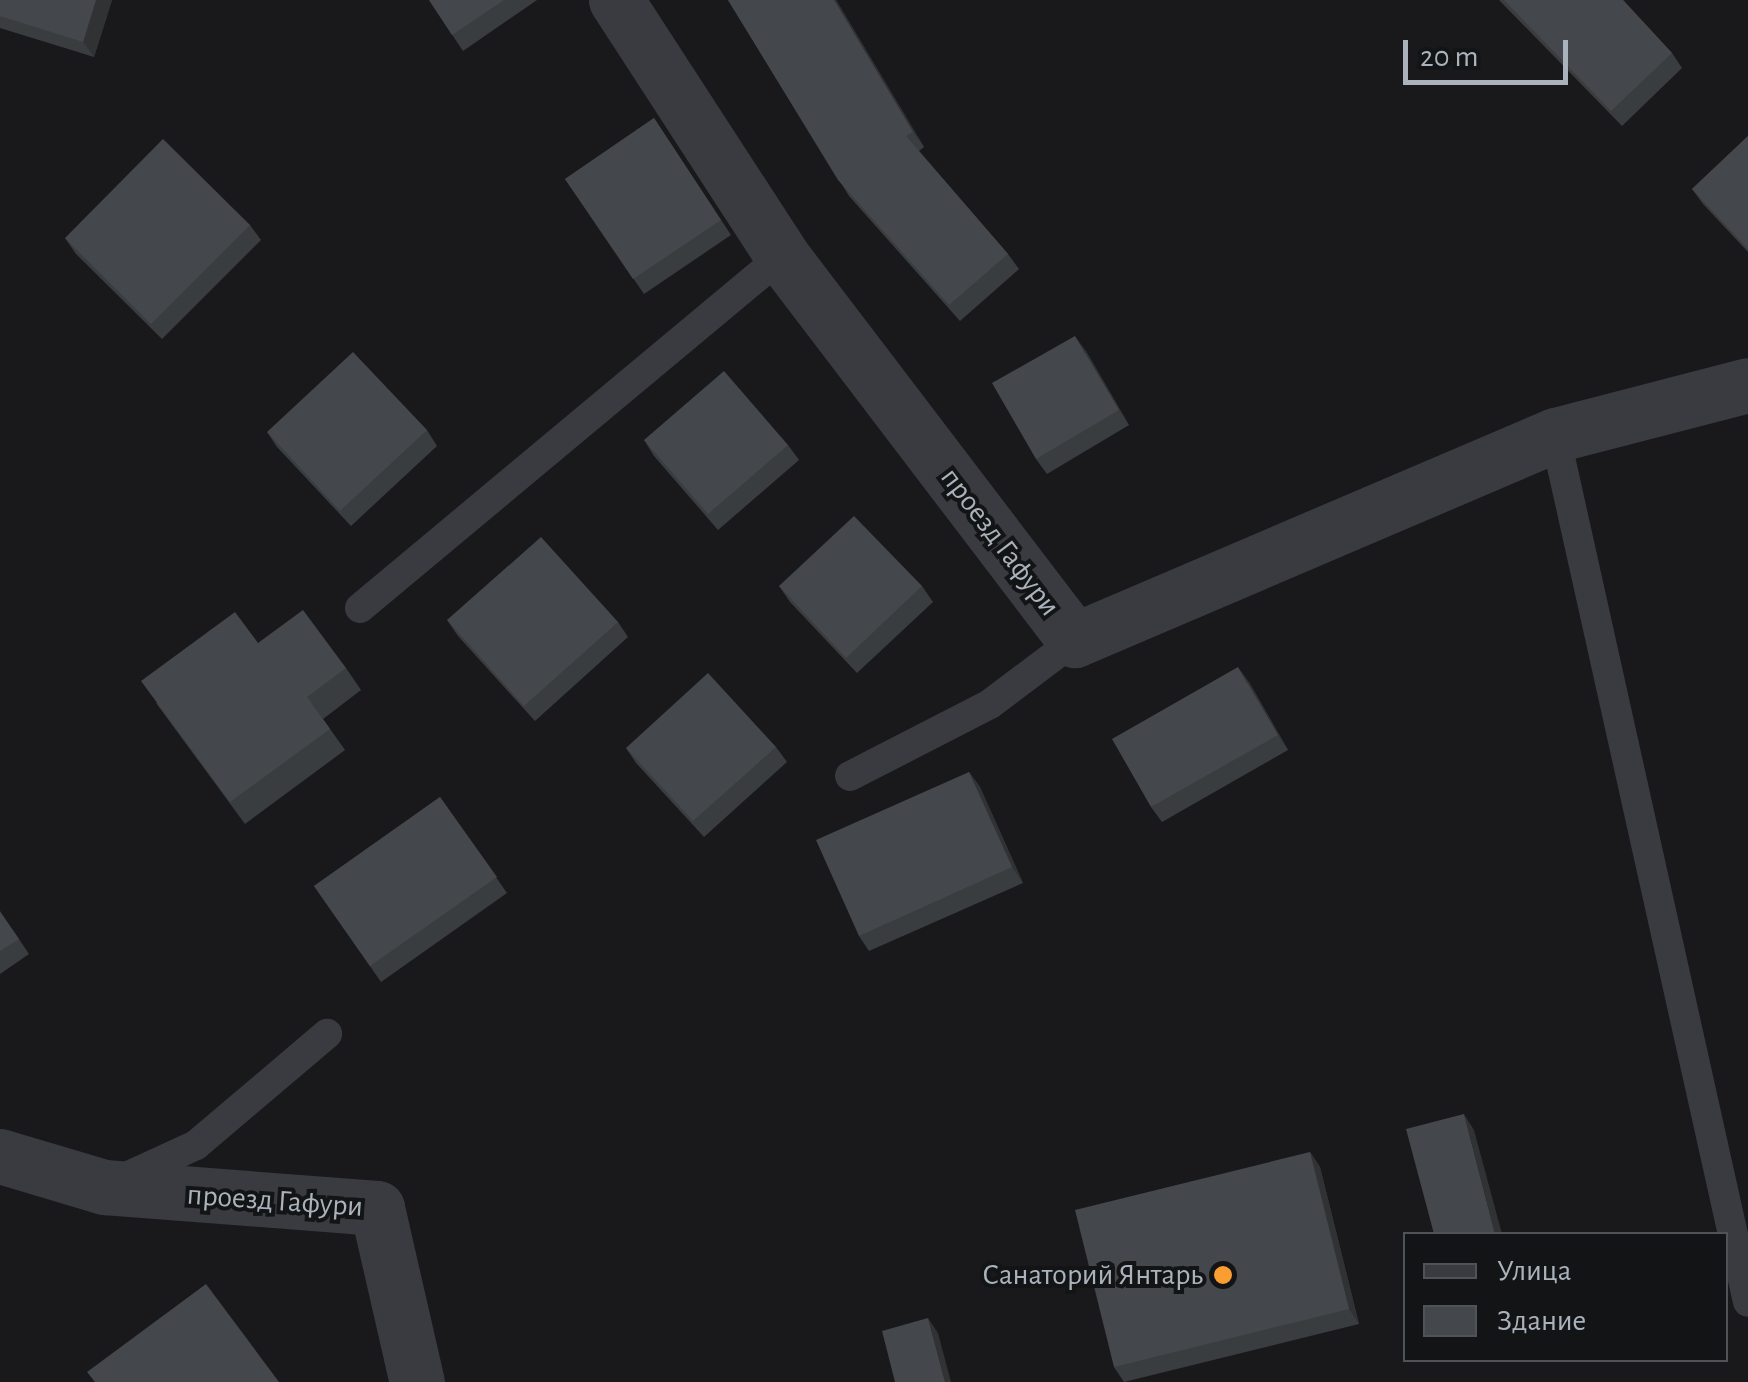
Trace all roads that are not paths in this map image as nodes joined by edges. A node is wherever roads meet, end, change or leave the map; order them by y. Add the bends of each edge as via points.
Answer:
1 (616, 0) edge
2 (782, 256) junction
3 (1748, 385) edge
4 (1555, 434) junction
5 (360, 608) dead end
6 (1075, 640) junction
7 (850, 776) dead end
8 (327, 1034) dead end
9 (0, 1156) edge
10 (104, 1188) junction
11 (1748, 1302) edge
12 (417, 1382) edge

1 - 2 street, проезд Гафури
2 - 5 lane
2 - 6 street, проезд Гафури
3 - 4 street, проезд Гафури
4 - 6 street, проезд Гафури
4 - 11 lane
6 - 7 lane via 990,704
8 - 10 lane via 196,1145
9 - 10 street, проезд Гафури
10 - 12 street, проезд Гафури via 378,1208

